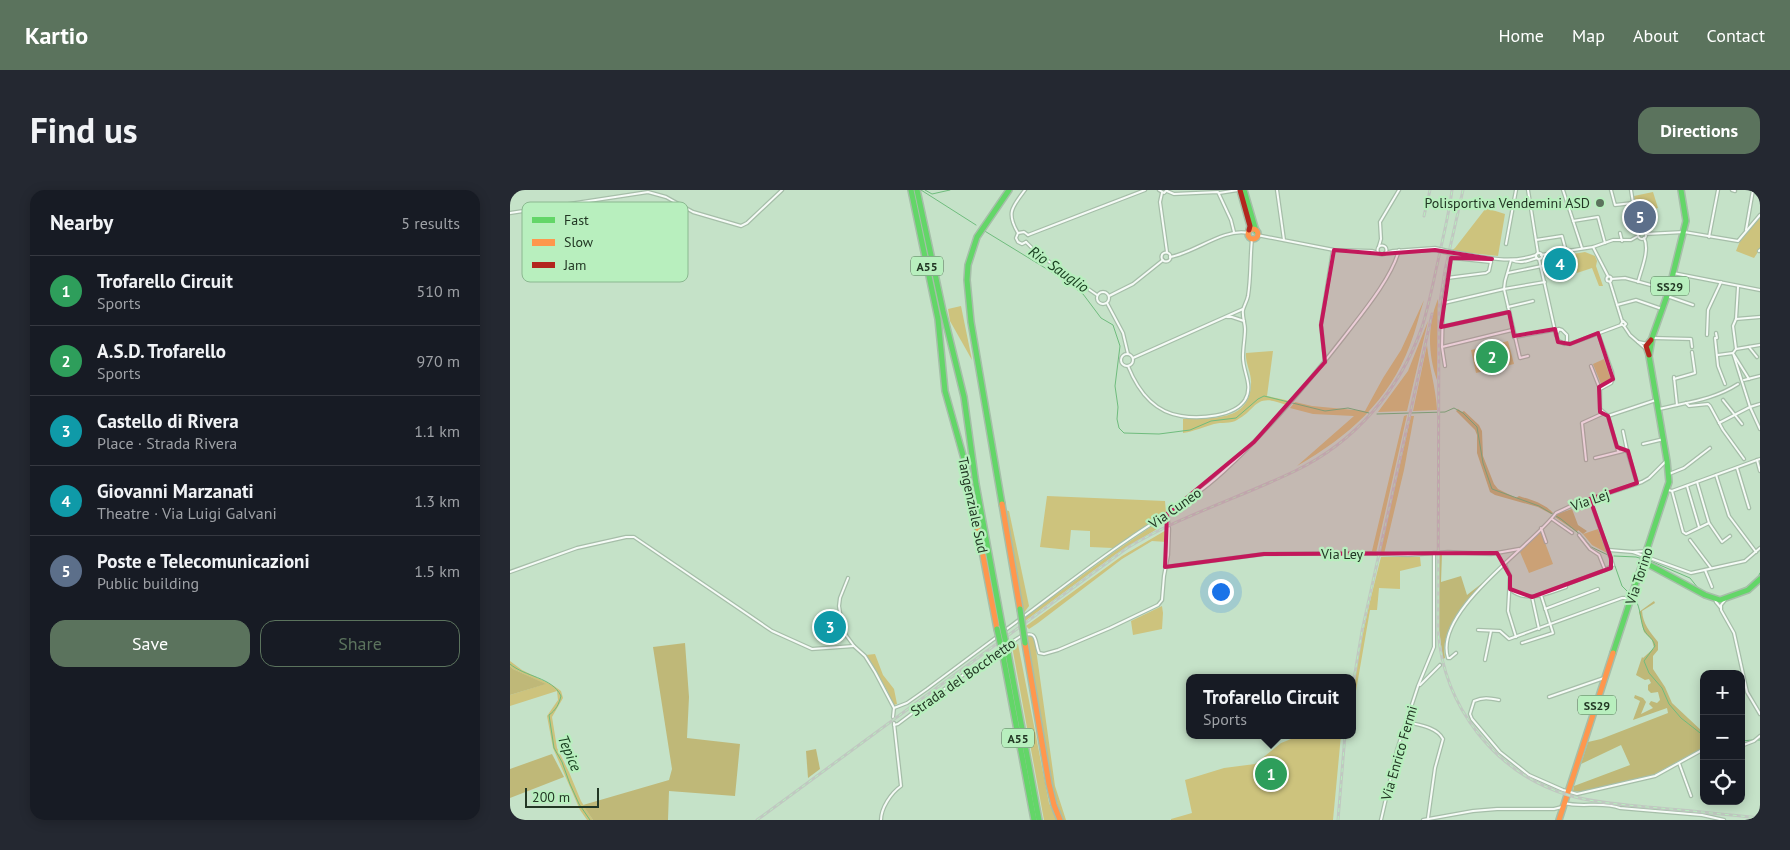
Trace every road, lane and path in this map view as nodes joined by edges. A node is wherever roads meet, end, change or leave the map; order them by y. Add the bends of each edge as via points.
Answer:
1 (782, 190) edge
2 (911, 190) edge
3 (918, 190) edge
4 (1009, 190) edge
5 (1025, 190) edge
6 (1145, 190) edge
7 (1159, 190) edge
8 (1241, 190) edge
9 (1277, 190) edge
10 (1399, 190) edge
11 (1516, 190) edge
12 (1528, 190) edge
13 (1563, 190) edge
14 (1611, 190) edge
15 (1631, 190) edge
16 (1681, 190) edge
17 (1718, 190) edge
18 (1732, 190) edge
19 (1753, 190) edge
20 (1167, 191) edge
21 (1735, 191) edge
22 (1162, 193) junction
23 (1219, 193) junction
24 (582, 202) edge
25 (674, 202) edge
26 (1633, 203) junction
27 (688, 209) edge
28 (1760, 215) edge
29 (1573, 221) junction
30 (1637, 226) junction
31 (1641, 231) junction
32 (1234, 232) junction
33 (1248, 232) junction
34 (1684, 232) junction
35 (1746, 232) junction
36 (1018, 233) junction
37 (1257, 233) junction
38 (1620, 234) dead end
39 (1646, 234) junction
40 (1028, 235) junction
41 (1638, 235) junction
42 (1709, 237) junction
43 (1644, 238) junction
44 (1252, 239) junction
45 (1381, 239) junction
46 (1284, 240) junction
47 (1536, 240) junction
48 (1622, 241) junction
49 (1026, 242) junction
50 (1606, 243) junction
51 (1506, 244) dead end
52 (1593, 246) junction
53 (1378, 247) junction
54 (1386, 248) junction
55 (1582, 248) junction
56 (1334, 250) junction
57 (1399, 250) junction
58 (1372, 251) junction
59 (1393, 251) junction
60 (1566, 251) junction
61 (1167, 252) junction
62 (1378, 253) junction
63 (1385, 253) junction
64 (1538, 256) junction
65 (1170, 257) junction
66 (1163, 260) junction
67 (1511, 260) junction
68 (1491, 261) junction
69 (1556, 263) dead end
70 (1541, 266) junction
71 (1508, 273) junction
72 (1674, 273) junction
73 (1608, 276) junction
74 (1447, 278) junction
75 (1611, 279) junction
76 (1544, 282) junction
77 (1610, 282) junction
78 (1638, 282) junction
79 (1721, 282) junction
80 (1738, 286) junction
81 (1504, 289) junction
82 (1669, 290) junction
83 (1760, 290) edge
84 (1097, 295) junction
85 (1109, 296) junction
86 (1666, 296) junction
87 (1533, 302) dead end
88 (1106, 303) junction
89 (1443, 303) junction
90 (1617, 305) junction
91 (1693, 305) dead end
92 (1508, 307) junction
93 (1243, 309) junction
94 (1662, 309) junction
95 (1509, 312) junction
96 (1760, 317) edge
97 (1225, 318) junction
98 (1736, 319) junction
99 (1244, 321) junction
100 (1623, 324) junction
101 (1441, 327) junction
102 (1555, 329) junction
103 (1559, 329) junction
104 (1513, 330) junction
105 (1598, 333) junction
106 (1716, 333) dead end
107 (1556, 335) junction
108 (1707, 335) dead end
109 (1514, 336) junction
110 (1652, 338) junction
111 (1566, 343) junction
112 (1760, 344) edge
113 (1748, 346) junction
114 (1442, 347) junction
115 (1648, 348) junction
116 (1692, 348) dead end
117 (1736, 349) junction
118 (1692, 352) dead end
119 (1733, 353) junction
120 (1128, 354) junction
121 (1717, 355) junction
122 (1528, 356) dead end
123 (1757, 357) dead end
124 (1133, 358) junction
125 (1325, 362) junction
126 (1128, 366) junction
127 (1445, 366) dead end
128 (1591, 366) dead end
129 (1760, 376) edge
130 (1748, 379) junction
131 (1744, 380) dead end
132 (1725, 384) dead end
133 (1738, 384) dead end
134 (1600, 389) junction
135 (1657, 400) junction
136 (1723, 400) dead end
137 (1686, 403) junction
138 (1760, 404) edge
139 (1676, 405) junction
140 (1750, 407) junction
141 (1659, 409) junction
142 (1604, 413) junction
143 (1734, 414) junction
144 (1608, 416) junction
145 (1719, 422) junction
146 (1742, 424) dead end
147 (1760, 429) edge
148 (1623, 431) dead end
149 (1664, 439) junction
150 (1644, 444) dead end
151 (1710, 448) dead end
152 (1627, 450) junction
153 (1618, 451) junction
154 (1596, 458) dead end
155 (1760, 458) edge
156 (1744, 459) dead end
157 (1586, 460) dead end
158 (1757, 460) junction
159 (1667, 461) junction
160 (1737, 468) junction
161 (1760, 471) edge
162 (1669, 474) junction
163 (1716, 475) junction
164 (1697, 482) junction
165 (1637, 483) junction
166 (1687, 486) junction
167 (1670, 491) junction
168 (1590, 499) junction
169 (1749, 508) dead end
170 (1167, 514) junction
171 (1553, 517) junction
172 (1709, 523) junction
173 (1541, 528) junction
174 (1699, 528) junction
175 (1572, 533) dead end
176 (1579, 536) dead end
177 (1730, 536) dead end
178 (1690, 540) dead end
179 (1546, 542) dead end
180 (1760, 548) edge
181 (1518, 549) junction
182 (1609, 550) junction
183 (1634, 552) junction
184 (1756, 552) junction
185 (1434, 553) junction
186 (1646, 557) junction
187 (1505, 565) junction
188 (1166, 567) junction
189 (1712, 569) junction
190 (1605, 570) junction
191 (1704, 570) junction
192 (510, 572) edge
193 (848, 578) dead end
194 (1760, 579) edge
195 (1566, 584) junction
196 (1562, 586) dead end
197 (1712, 587) dead end
198 (1510, 589) junction
199 (1598, 589) dead end
200 (1542, 595) junction
201 (1532, 597) junction
202 (1632, 598) junction
203 (1715, 600) junction
204 (1726, 600) junction
205 (1721, 608) junction
206 (1545, 609) junction
207 (1551, 625) junction
208 (1000, 627) junction
209 (1538, 629) junction
210 (1478, 630) dead end
211 (1491, 631) junction
212 (1516, 637) junction
213 (1522, 643) dead end
214 (854, 646) junction
215 (1456, 653) dead end
216 (1005, 654) junction
217 (1485, 660) dead end
218 (1440, 665) dead end
219 (1606, 677) junction
220 (1418, 686) junction
221 (1548, 697) dead end
222 (1499, 700) dead end
223 (894, 708) junction
224 (1760, 714) edge
225 (893, 718) dead end
226 (1406, 722) junction
227 (1760, 736) edge
228 (1745, 744) edge
229 (1700, 751) edge
230 (1679, 763) junction
231 (1568, 792) junction
232 (1691, 796) dead end
233 (1564, 804) junction
234 (1554, 809) junction
235 (1561, 814) junction
236 (1428, 819) edge
237 (881, 820) edge
238 (1034, 820) edge
239 (1039, 820) edge
240 (1060, 820) edge
241 (1381, 820) edge
242 (1423, 820) edge
243 (1559, 820) edge
244 (1724, 820) edge

1 - 27 street via 741,226
2 - 208 main road, Tangenziale Sud / A55 via 938,319 945,390 966,466
3 - 208 main road, Tangenziale Sud / A55 via 942,311 964,397
4 - 240 main road, bridge via 975,238 966,282 1049,784
5 - 36 street via 1014,203 1011,213
6 - 40 street
7 - 22 street
8 - 23 street
8 - 33 main road via 1250,226
8 - 37 main road
9 - 46 street
10 - 45 street via 1380,222
11 - 51 street
12 - 47 street
13 - 29 street
14 - 26 street via 1615,206
15 - 26 street
16 - 34 main road, Via Torino / SS29 via 1686,218
17 - 42 street
18 - 21 street
19 - 35 street
20 - 22 street
20 - 23 street via 1174,194
22 - 61 street via 1160,202
23 - 32 street
24 - 25 street via 648,192
26 - 30 street
28 - 35 street
29 - 50 street via 1598,217
29 - 55 street
30 - 31 street
30 - 41 street
31 - 39 street
31 - 41 street
32 - 33 street
32 - 65 street
33 - 37 main road via 1254,229
33 - 44 main road
34 - 39 street
34 - 42 street
34 - 72 main road, Via Torino / SS29
35 - 42 street via 1738,242
36 - 40 street
36 - 49 street via 1018,242
37 - 44 main road
37 - 46 street
38 - 48 street
39 - 43 street
40 - 49 street
41 - 43 street via 1640,239
41 - 48 street
43 - 78 street via 1646,250
44 - 93 street via 1248,294
45 - 53 street
45 - 54 street
46 - 56 street
47 - 60 street via 1562,236
47 - 64 street
48 - 50 street
49 - 84 street
50 - 52 street
52 - 55 street
52 - 73 street
53 - 54 street
53 - 58 street
53 - 62 street
54 - 59 street
54 - 63 street
55 - 60 street
56 - 58 street
56 - 125 street via 1321,324
57 - 59 street
57 - 68 street, bridge via 1435,249
57 - 125 street, Via Cuneo via 1396,261 1367,307
58 - 62 street
59 - 63 street
60 - 64 street
61 - 65 street
61 - 66 street via 1162,255
62 - 63 street
64 - 67 street
64 - 70 street
65 - 66 street
66 - 85 street via 1132,284
67 - 68 street
67 - 71 street
68 - 74 street via 1489,272
68 - 74 street via 1453,258
69 - 70 street
70 - 71 street
70 - 76 street
71 - 81 street
72 - 79 street
72 - 82 main road, Via Torino / SS29
73 - 75 street
73 - 77 street
74 - 89 street
75 - 77 street
75 - 78 street
76 - 81 street
76 - 102 street
77 - 90 street
78 - 82 street
79 - 80 street
79 - 108 street via 1708,310
80 - 83 street
80 - 98 street
81 - 89 street
81 - 92 street
82 - 86 main road, Via Torino / SS29
84 - 85 street via 1104,292
84 - 88 street via 1099,303
85 - 88 street
86 - 91 street
86 - 94 main road, Via Torino / SS29
87 - 92 street
88 - 120 street via 1124,333
89 - 101 street
90 - 94 street via 1636,300
90 - 100 street
92 - 95 street
93 - 97 street
93 - 99 street
94 - 110 main road, Via Torino / SS29
95 - 101 street
95 - 104 street
96 - 98 street
97 - 99 street
97 - 124 street
98 - 117 street via 1733,326
99 - 126 street via 1242,358 1249,387 1243,403 1231,412 1195,417 1166,412 1144,396
100 - 105 street
100 - 115 street via 1628,334
101 - 114 street
102 - 103 street
102 - 107 street
102 - 109 street
103 - 107 street
103 - 111 street via 1567,335
104 - 109 street
104 - 114 street
105 - 111 street
105 - 134 street via 1613,379
106 - 121 street
107 - 111 street via 1560,343
109 - 122 street via 1520,358
110 - 115 main road, Via Torino / SS29
110 - 116 street via 1691,340
112 - 113 street
113 - 117 street
113 - 123 street
114 - 127 street
115 - 135 main road, Via Torino / SS29
117 - 119 street
118 - 139 street via 1695,373 1674,378
119 - 121 street
119 - 130 street
119 - 140 street
120 - 124 street
120 - 126 street via 1120,361
121 - 132 street
124 - 126 street
125 - 170 street, Via Cuneo via 1289,406 1223,472
128 - 134 street
129 - 130 street
130 - 131 street
133 - 137 street via 1724,393
134 - 142 street via 1600,410
135 - 141 main road, Via Torino / SS29
135 - 144 street
136 - 143 street
137 - 139 street
137 - 145 street via 1689,406 1708,404
138 - 140 street
139 - 141 street
140 - 143 street
140 - 147 street
141 - 149 main road, Via Torino / SS29
142 - 144 street
142 - 157 street via 1582,423
143 - 145 street
143 - 146 street
144 - 153 street
145 - 156 street
148 - 152 street
149 - 150 street
149 - 159 main road, Via Torino / SS29
151 - 162 street via 1684,468
152 - 153 street
152 - 165 street
153 - 154 street
155 - 158 street
158 - 160 street
158 - 161 street
159 - 162 main road, Via Torino / SS29
159 - 165 street, Via Lej via 1649,478
160 - 163 street
160 - 169 street
162 - 167 main road, Via Torino / SS29
163 - 164 street
163 - 184 street via 1729,516
164 - 166 street
164 - 172 street
165 - 168 street, Via Lej
166 - 167 street
166 - 174 street
167 - 174 street via 1683,532 1686,534
167 - 186 main road, Via Torino / SS29
168 - 171 street, Via Lej
168 - 182 street
170 - 188 street, Strada del Bocchetto via 1169,542
170 - 223 street, Via Cuneo via 927,689
171 - 173 street, Via Lej
171 - 175 street
172 - 174 street
172 - 177 street via 1722,542
173 - 179 street
173 - 181 street, Via Lej
176 - 190 street via 1599,554
178 - 189 street
180 - 184 street
181 - 185 street, Via Ley via 1491,554
181 - 187 street, Via Lej
182 - 183 street
182 - 190 street via 1613,565
183 - 186 street
183 - 186 street
184 - 189 street via 1745,560
185 - 188 street, Via Ley via 1264,554
185 - 220 street via 1434,647
186 - 191 street via 1691,573
186 - 202 main road, Via Torino / SS29
186 - 203 main road
187 - 198 street via 1510,576
187 - 215 street, Via Lej via 1474,593 1460,614 1445,643 1448,658
188 - 237 street, Strada del Bocchetto via 1162,600 1156,607 1051,653 1039,653 1032,635 1021,636 894,724 901,786 888,801
189 - 191 street
190 - 195 street
191 - 197 street
192 - 214 street via 577,548 634,537 772,631 812,649
193 - 214 street via 840,598 839,612 843,631
194 - 204 main road via 1748,590
195 - 196 street
195 - 200 street via 1566,588
198 - 201 street via 1523,597
198 - 212 street via 1508,611
199 - 206 street
200 - 201 street
200 - 206 street
201 - 209 street
202 - 207 street via 1622,598
202 - 219 main road, Via Torino / SS29
203 - 204 main road
203 - 205 street
204 - 205 street
205 - 224 street via 1734,633 1747,692
206 - 207 street
207 - 209 street
207 - 213 street via 1553,633
208 - 216 main road, Tangenziale Sud / A55, bridge
209 - 212 street
210 - 211 street
211 - 212 street via 1500,631 1509,639
211 - 217 street
214 - 223 street via 865,656
216 - 238 main road, Tangenziale Sud / A55
216 - 239 main road, Tangenziale Sud / A55
218 - 220 street
219 - 221 street
219 - 231 main road, Via Torino / SS29
220 - 226 street, Via Enrico Fermi
222 - 231 street via 1488,697 1474,701 1470,714 1472,719 1514,764
223 - 225 street
226 - 236 street via 1434,730 1443,738
226 - 241 street, Via Enrico Fermi
227 - 228 street
229 - 230 street
230 - 231 street via 1651,778 1582,793
230 - 232 street
231 - 233 main road, Via Torino / SS29
233 - 234 street
233 - 235 main road, Via Torino / SS29
233 - 244 street via 1594,804
234 - 235 street
234 - 236 street via 1497,809
235 - 243 main road, Via Torino / SS29
236 - 242 street

